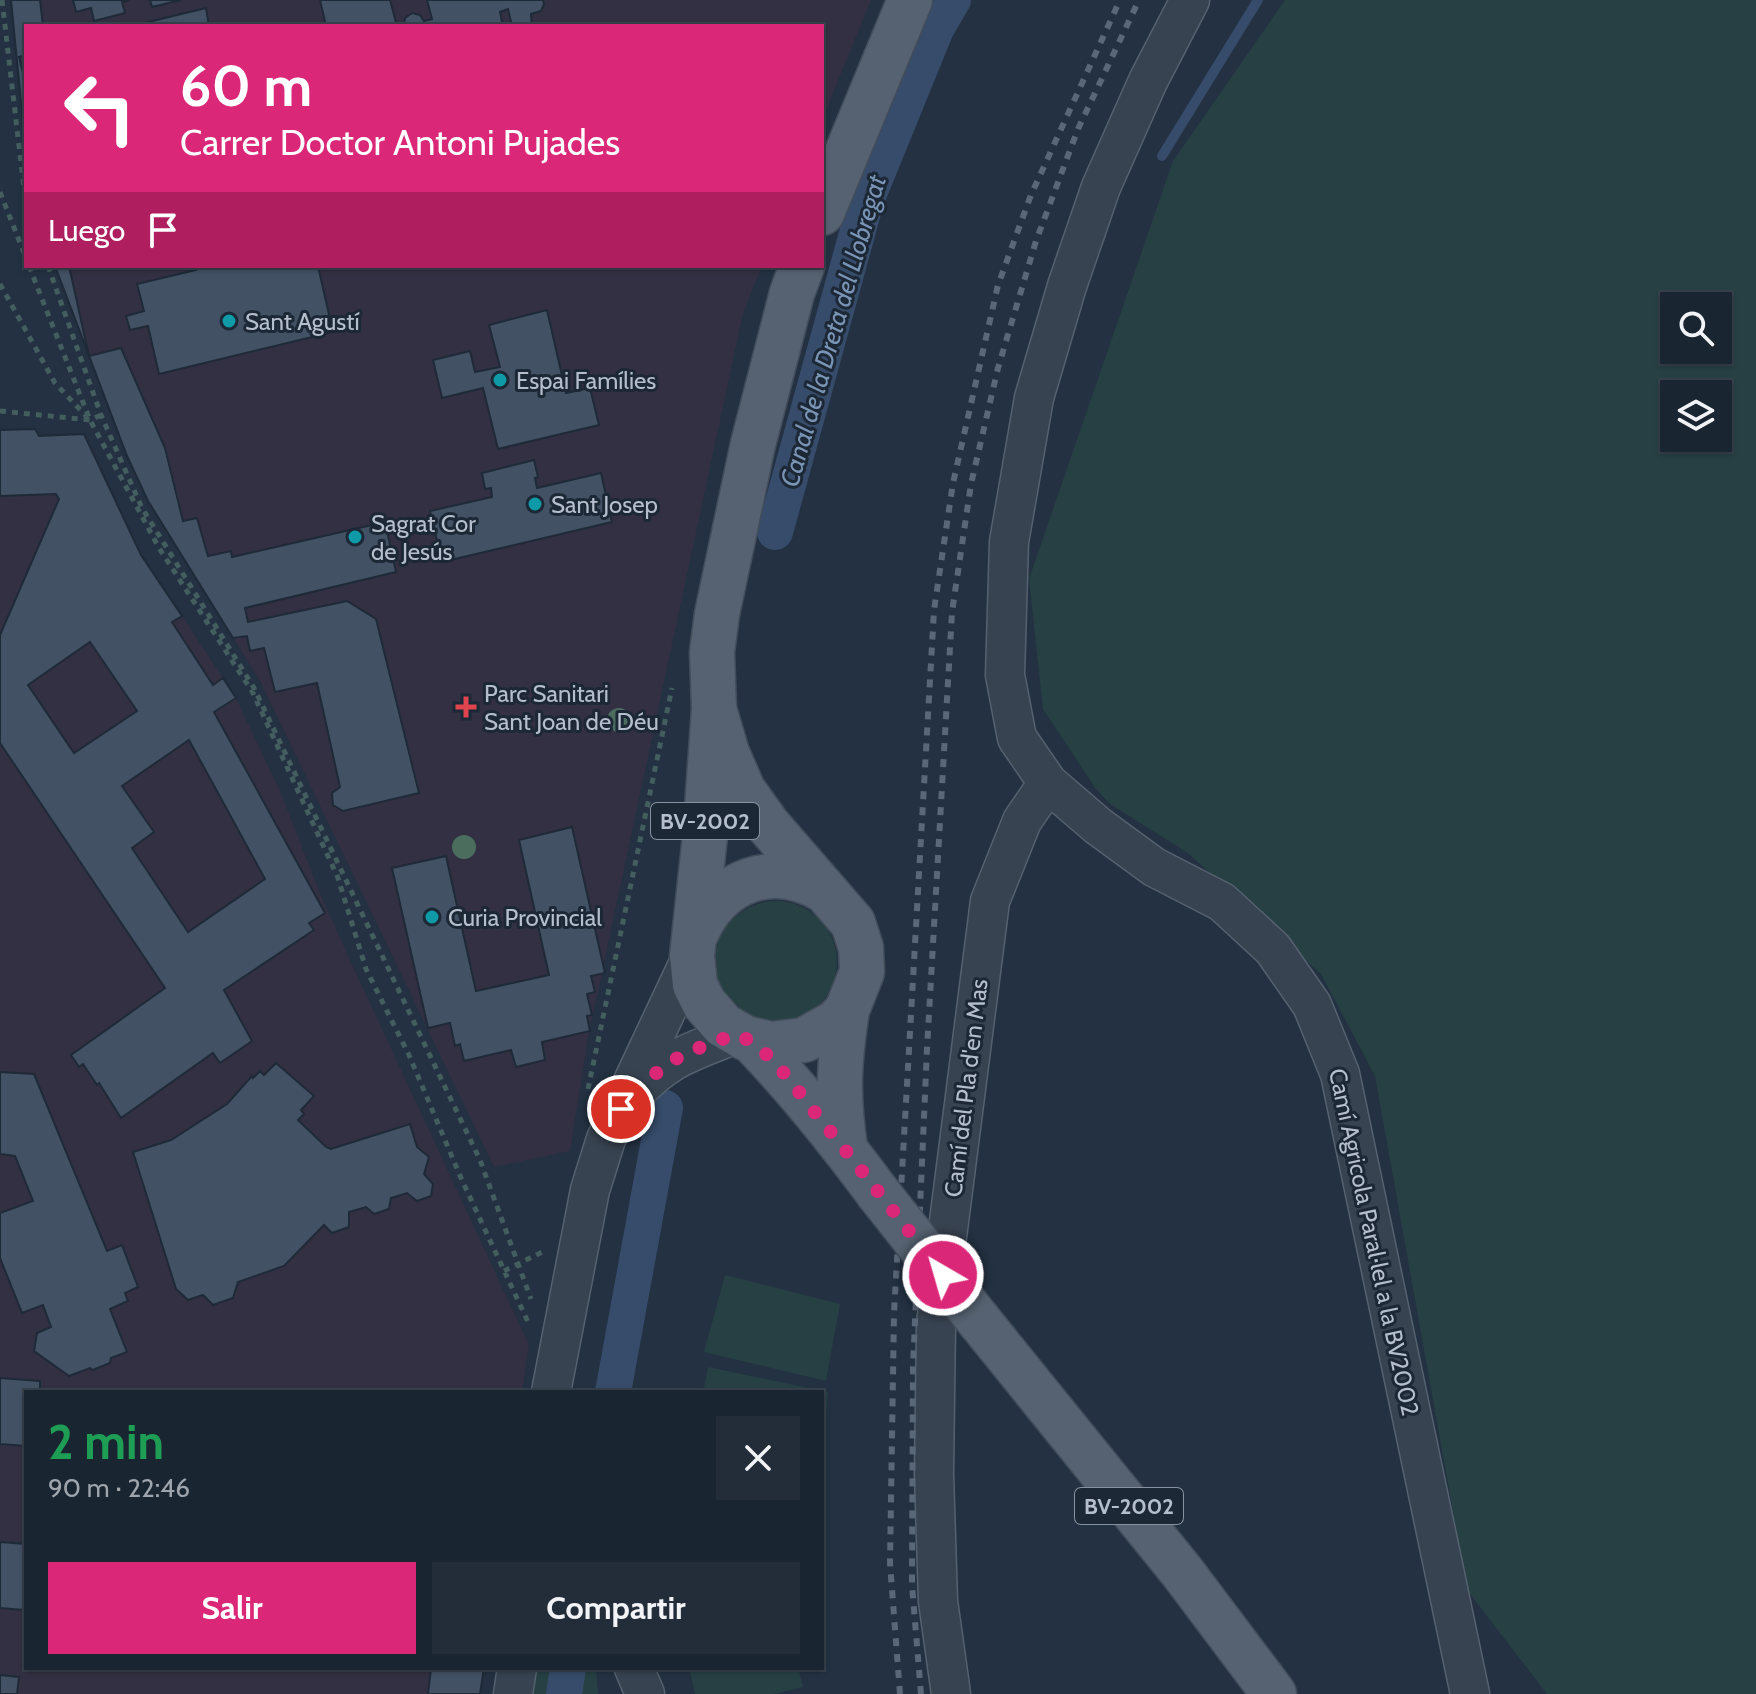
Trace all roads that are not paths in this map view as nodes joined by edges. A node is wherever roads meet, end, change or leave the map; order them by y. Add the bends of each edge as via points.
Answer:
1 (910, 0) edge
2 (1190, 0) edge
3 (824, 208) edge
4 (801, 268) edge
5 (714, 709) junction
6 (1048, 783) junction
7 (825, 891) junction
8 (694, 945) junction
9 (847, 1010) junction
10 (744, 1037) junction
11 (603, 1103) junction
12 (845, 1147) junction
13 (551, 1309) junction
14 (551, 1390) edge
15 (571, 1390) edge
16 (517, 1670) edge
17 (635, 1670) edge
18 (641, 1670) edge
19 (513, 1694) edge
20 (646, 1694) edge
21 (951, 1694) edge
22 (1274, 1694) edge
23 (1470, 1694) edge

1 - 3 main road
2 - 6 street, Camí Agricola Paral·lel a la BV2002 via 1101,187 1034,398 1009,542 1005,675 1017,738
4 - 5 main road, BV-2002 via 753,444 717,614
5 - 7 main road, BV-2002 via 743,790
5 - 8 main road, BV-2002
6 - 21 street, Camí del Pla d'en Mas via 1022,821 990,901 936,1323 938,1601
6 - 23 street, Camí Agricola Paral·lel a la BV2002 via 1154,867 1222,902 1273,949 1312,1005 1340,1074
7 - 8 main road via 795,877 761,877 739,884 710,908
7 - 9 main road via 853,923 861,948 862,972
8 - 10 main road via 695,985 704,1003 723,1025
8 - 11 street
9 - 10 main road via 804,1040 771,1044
9 - 12 main road, BV-2002 via 838,1084
10 - 11 street via 683,1054
10 - 12 main road, BV-2002
11 - 13 street via 606,1139
12 - 22 main road, BV-2002, bridge
13 - 14 street
13 - 15 street via 567,1357
16 - 19 street
17 - 20 street
18 - 20 street

